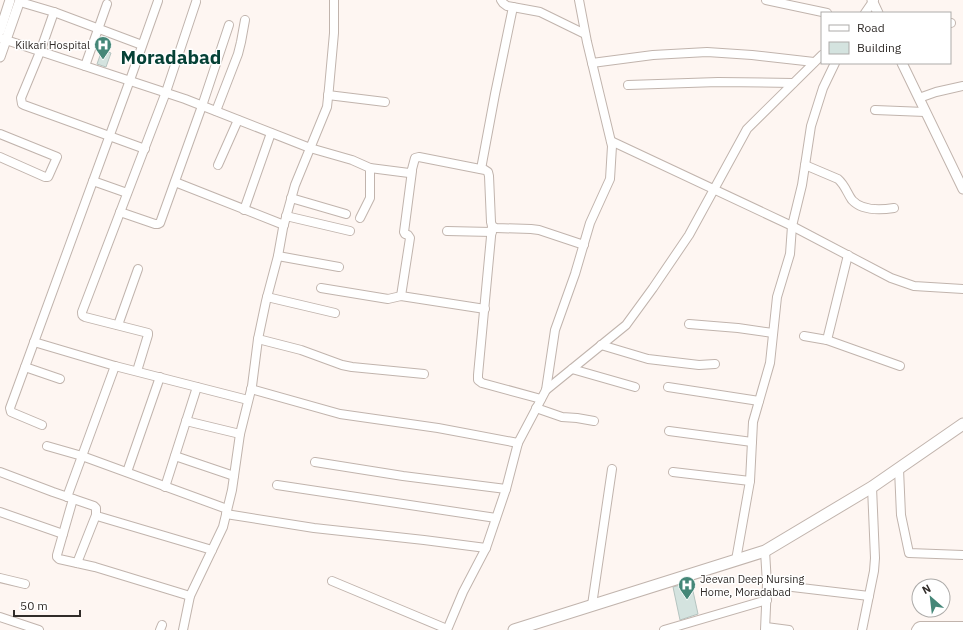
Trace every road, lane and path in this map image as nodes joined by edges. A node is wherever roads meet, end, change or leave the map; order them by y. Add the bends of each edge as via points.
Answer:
1 (334, 0) edge
2 (501, 0) edge
3 (579, 0) edge
4 (766, 0) edge
5 (17, 1) edge
6 (158, 1) edge
7 (873, 1) edge
8 (196, 2) dead end
9 (107, 4) dead end
10 (513, 7) junction
11 (54, 12) junction
12 (822, 12) edge
13 (866, 12) edge
14 (878, 12) edge
15 (245, 20) dead end
16 (229, 25) dead end
17 (1, 28) edge
18 (98, 29) junction
19 (585, 34) junction
20 (3, 39) edge
21 (142, 45) junction
22 (40, 52) junction
23 (821, 56) edge
24 (0, 57) edge
25 (814, 62) junction
26 (592, 63) junction
27 (835, 64) edge
28 (902, 64) edge
29 (85, 66) junction
30 (130, 80) junction
31 (793, 83) junction
32 (628, 85) dead end
33 (963, 86) edge
34 (166, 92) junction
35 (328, 95) junction
36 (919, 98) junction
37 (385, 102) dead end
38 (202, 106) junction
39 (875, 110) dead end
40 (216, 111) junction
41 (925, 112) junction
42 (238, 120) junction
43 (271, 133) junction
44 (0, 134) edge
45 (110, 136) junction
46 (611, 141) junction
47 (310, 148) junction
48 (144, 149) junction
49 (0, 157) edge
50 (218, 165) dead end
51 (805, 165) junction
52 (370, 168) junction
53 (481, 169) junction
54 (412, 172) junction
55 (93, 181) junction
56 (175, 182) junction
57 (714, 189) junction
58 (963, 190) edge
59 (127, 193) junction
60 (291, 198) junction
61 (894, 208) dead end
62 (244, 210) junction
63 (120, 212) junction
64 (346, 214) dead end
65 (286, 216) junction
66 (360, 218) dead end
67 (284, 225) junction
68 (792, 226) junction
69 (492, 229) junction
70 (350, 231) dead end
71 (447, 231) dead end
72 (584, 245) junction
73 (278, 256) junction
74 (848, 256) junction
75 (339, 267) dead end
76 (138, 269) dead end
77 (321, 288) dead end
78 (963, 289) edge
79 (401, 296) junction
80 (267, 297) junction
81 (485, 309) junction
82 (335, 313) dead end
83 (689, 324) dead end
84 (118, 325) junction
85 (773, 334) junction
86 (804, 336) dead end
87 (258, 339) junction
88 (827, 340) junction
89 (34, 342) junction
90 (601, 345) junction
91 (715, 364) dead end
92 (115, 366) junction
93 (900, 366) dead end
94 (25, 367) junction
95 (572, 369) junction
96 (137, 371) junction
97 (424, 374) dead end
98 (160, 377) junction
99 (60, 379) dead end
100 (197, 387) junction
101 (636, 387) dead end
102 (668, 387) dead end
103 (251, 389) junction
104 (546, 390) junction
105 (541, 399) junction
106 (248, 400) junction
107 (759, 401) junction
108 (536, 408) junction
109 (186, 421) junction
110 (594, 421) dead end
111 (963, 424) edge
112 (42, 425) dead end
113 (669, 431) dead end
114 (240, 434) junction
115 (752, 442) junction
116 (518, 443) junction
117 (47, 446) dead end
118 (82, 456) junction
119 (175, 456) junction
120 (315, 462) dead end
121 (612, 469) dead end
122 (899, 469) junction
123 (0, 472) edge
124 (127, 472) junction
125 (673, 472) dead end
126 (234, 476) junction
127 (750, 481) junction
128 (277, 485) dead end
129 (165, 487) junction
130 (872, 487) junction
131 (506, 489) junction
132 (70, 498) junction
133 (0, 512) edge
134 (227, 512) junction
135 (96, 515) junction
136 (496, 518) junction
137 (63, 534) junction
138 (486, 548) junction
139 (212, 550) junction
140 (765, 551) junction
141 (963, 555) edge
142 (736, 560) junction
143 (77, 563) junction
144 (0, 578) edge
145 (332, 581) dead end
146 (25, 584) dead end
147 (767, 584) junction
148 (190, 596) junction
149 (869, 596) junction
150 (767, 600) junction
151 (592, 605) junction
152 (0, 616) edge
153 (963, 626) edge
154 (447, 629) edge
155 (766, 629) edge
156 (37, 630) edge
157 (183, 630) edge
158 (514, 630) edge
159 (664, 630) edge
160 (789, 630) edge
161 (862, 630) edge
162 (916, 630) edge

1 - 35 street via 334,33
2 - 10 street via 505,5
3 - 19 street
4 - 12 street
5 - 11 street
5 - 17 street
5 - 20 street
6 - 21 street
7 - 13 street
7 - 14 street
8 - 34 street
9 - 18 street
10 - 19 street via 540,12
10 - 53 street
11 - 18 street
11 - 22 street
15 - 40 street via 238,54
16 - 38 street
18 - 21 street
18 - 29 street
19 - 26 street
20 - 22 street
20 - 24 street
21 - 30 street
22 - 29 street
22 - 45 street via 21,98 22,104
23 - 25 street
25 - 26 street via 707,52 653,55
25 - 31 street
26 - 46 street
27 - 51 street via 823,88 811,126
28 - 36 street
29 - 30 street
30 - 34 street
30 - 45 street
31 - 32 street
31 - 57 street via 746,129
33 - 36 street
34 - 38 street
34 - 48 street
35 - 37 street
35 - 47 street via 327,107
36 - 41 street
38 - 40 street
38 - 56 street
39 - 41 street
40 - 42 street
41 - 58 street
42 - 43 street
42 - 50 street
43 - 47 street
43 - 62 street
44 - 49 street via 56,158 48,177
45 - 48 street
45 - 55 street
46 - 57 street
46 - 72 street via 610,179 590,223
47 - 52 street
47 - 60 street
48 - 59 street
51 - 61 street via 838,179 853,201 860,206 876,209
51 - 68 street
52 - 54 street
52 - 66 street via 370,198
53 - 54 street via 419,157 416,158
53 - 69 street via 488,172 489,176
54 - 79 street via 404,232 410,238
55 - 59 street
55 - 89 street
56 - 62 street
56 - 63 street via 158,224
57 - 68 street
57 - 90 street via 689,235 653,288 626,325
59 - 63 street
60 - 64 street
60 - 65 street
62 - 67 street
63 - 84 street via 82,314 85,318
65 - 67 street
65 - 70 street
67 - 73 street
68 - 74 street
68 - 85 street via 790,254 777,298
69 - 71 street
69 - 72 street via 539,230
69 - 81 street
72 - 104 street via 555,330
73 - 75 street
73 - 80 street
74 - 78 street via 891,278 914,286
74 - 88 street
76 - 84 street
77 - 79 street via 388,299
79 - 81 street
80 - 82 street
80 - 87 street
81 - 105 street via 478,380
83 - 85 street
84 - 96 street via 148,333
85 - 107 street via 770,363
86 - 88 street
87 - 97 street via 352,367
87 - 103 street
88 - 93 street
89 - 92 street
89 - 94 street
90 - 91 street via 648,359 699,365
90 - 95 street
92 - 96 street
92 - 118 street
94 - 99 street
94 - 112 street via 10,410
95 - 101 street
95 - 104 street
96 - 98 street
98 - 100 street
98 - 124 street
100 - 106 street
100 - 109 street
102 - 107 street
103 - 106 street
103 - 116 street via 340,414
104 - 105 street
105 - 108 street
106 - 114 street
107 - 115 street via 753,422
108 - 110 street via 562,417
108 - 116 street
109 - 114 street
109 - 119 street
111 - 122 main road
113 - 115 street
114 - 126 street
115 - 127 street
116 - 131 street
117 - 118 street
118 - 124 street
118 - 132 street
119 - 126 street
119 - 129 street
120 - 131 street
121 - 151 street
122 - 130 main road
122 - 141 street via 901,515 909,553
123 - 132 street
124 - 129 street
125 - 127 street
126 - 134 street
127 - 142 street
128 - 136 street
129 - 134 street
130 - 140 main road
130 - 149 street via 875,558
131 - 136 street
132 - 135 street via 94,506
132 - 137 street
133 - 137 street
134 - 138 street via 314,528
134 - 139 street via 223,528
135 - 139 street
135 - 143 street
136 - 138 street
137 - 143 street via 56,555 59,559
138 - 154 street
139 - 148 street
140 - 142 main road
140 - 147 street
142 - 151 main road
143 - 148 street
144 - 146 street
145 - 154 street
147 - 149 street
147 - 150 street
148 - 157 street
149 - 161 street
150 - 155 street
150 - 159 street
151 - 158 main road
152 - 156 street
153 - 162 street via 920,626
155 - 160 street

